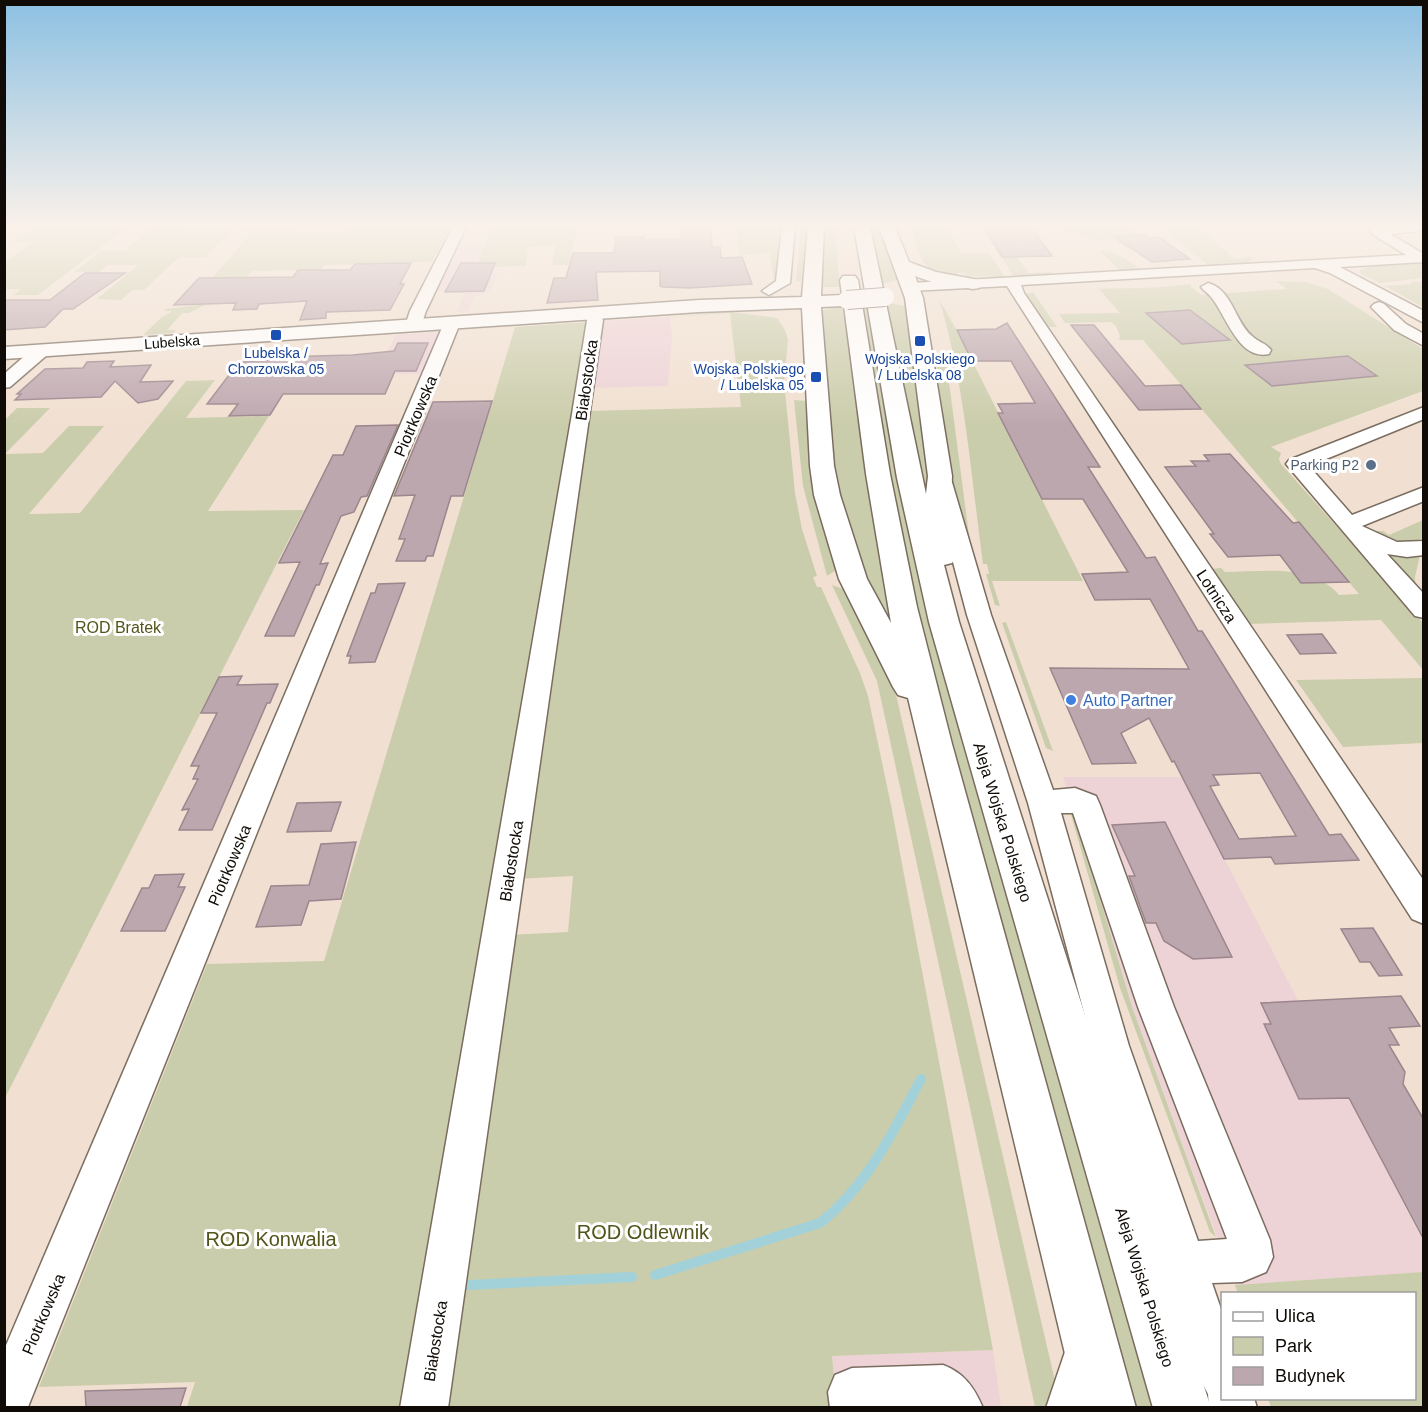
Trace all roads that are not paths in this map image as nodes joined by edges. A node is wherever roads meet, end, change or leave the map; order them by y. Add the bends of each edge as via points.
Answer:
1 (427, 293) edge
2 (765, 293) edge
3 (772, 293) edge
4 (812, 293) edge
5 (852, 293) edge
6 (874, 293) edge
7 (885, 293) edge
8 (911, 293) edge
9 (1020, 293) edge
10 (1216, 293) edge
11 (1361, 293) edge
12 (1377, 293) edge
13 (699, 306) junction
14 (1379, 307) junction
15 (811, 309) junction
16 (593, 314) junction
17 (1421, 315) edge
18 (452, 323) junction
19 (413, 326) junction
20 (1424, 329) edge
21 (1424, 335) edge
22 (1424, 340) edge
23 (1263, 350) dead end
24 (41, 351) junction
25 (4, 353) edge
26 (4, 382) edge
27 (1424, 412) edge
28 (940, 476) junction
29 (1424, 493) edge
30 (1351, 526) junction
31 (1424, 548) edge
32 (1424, 610) edge
33 (944, 622) junction
34 (935, 744) junction
35 (1043, 803) junction
36 (1424, 909) edge
37 (1184, 1263) junction
38 (1088, 1331) junction
39 (1221, 1374) edge
40 (4, 1407) edge
41 (424, 1407) edge
42 (854, 1407) edge
43 (959, 1407) edge
44 (1070, 1407) edge
45 (1107, 1407) edge
46 (1182, 1407) edge

1 - 19 street
2 - 13 main road, Lubelska
3 - 15 main road, Lubelska
4 - 15 main road
5 - 34 main road via 888,535
6 - 33 main road, Aleja Wojska Polskiego via 909,478
7 - 15 main road, Lubelska, bridge via 841,296
8 - 28 main road
9 - 36 street, Lotnicza
10 - 23 street via 1245,339
11 - 14 street
12 - 17 street
13 - 15 main road via 787,316
13 - 16 main road, Lubelska
14 - 20 street
14 - 21 street
14 - 22 street via 1400,327
15 - 34 main road via 822,466 832,514 854,579
16 - 18 main road, Lubelska
16 - 41 street, Białostocka via 581,414
18 - 19 main road, Lubelska
18 - 40 street, Piotrkowska
19 - 24 main road, Lubelska
24 - 25 main road, Lubelska
24 - 26 street
27 - 30 street via 1297,463
28 - 33 main road
28 - 35 street via 980,615
29 - 30 street
30 - 31 street via 1389,548
30 - 32 street
33 - 46 main road, Aleja Wojska Polskiego
34 - 38 main road
35 - 37 street via 1108,1036
35 - 37 street via 1075,800 1085,805 1156,1007 1249,1240 1251,1257
37 - 39 street
38 - 44 street
38 - 45 main road
42 - 43 street via 852,1392 943,1388

